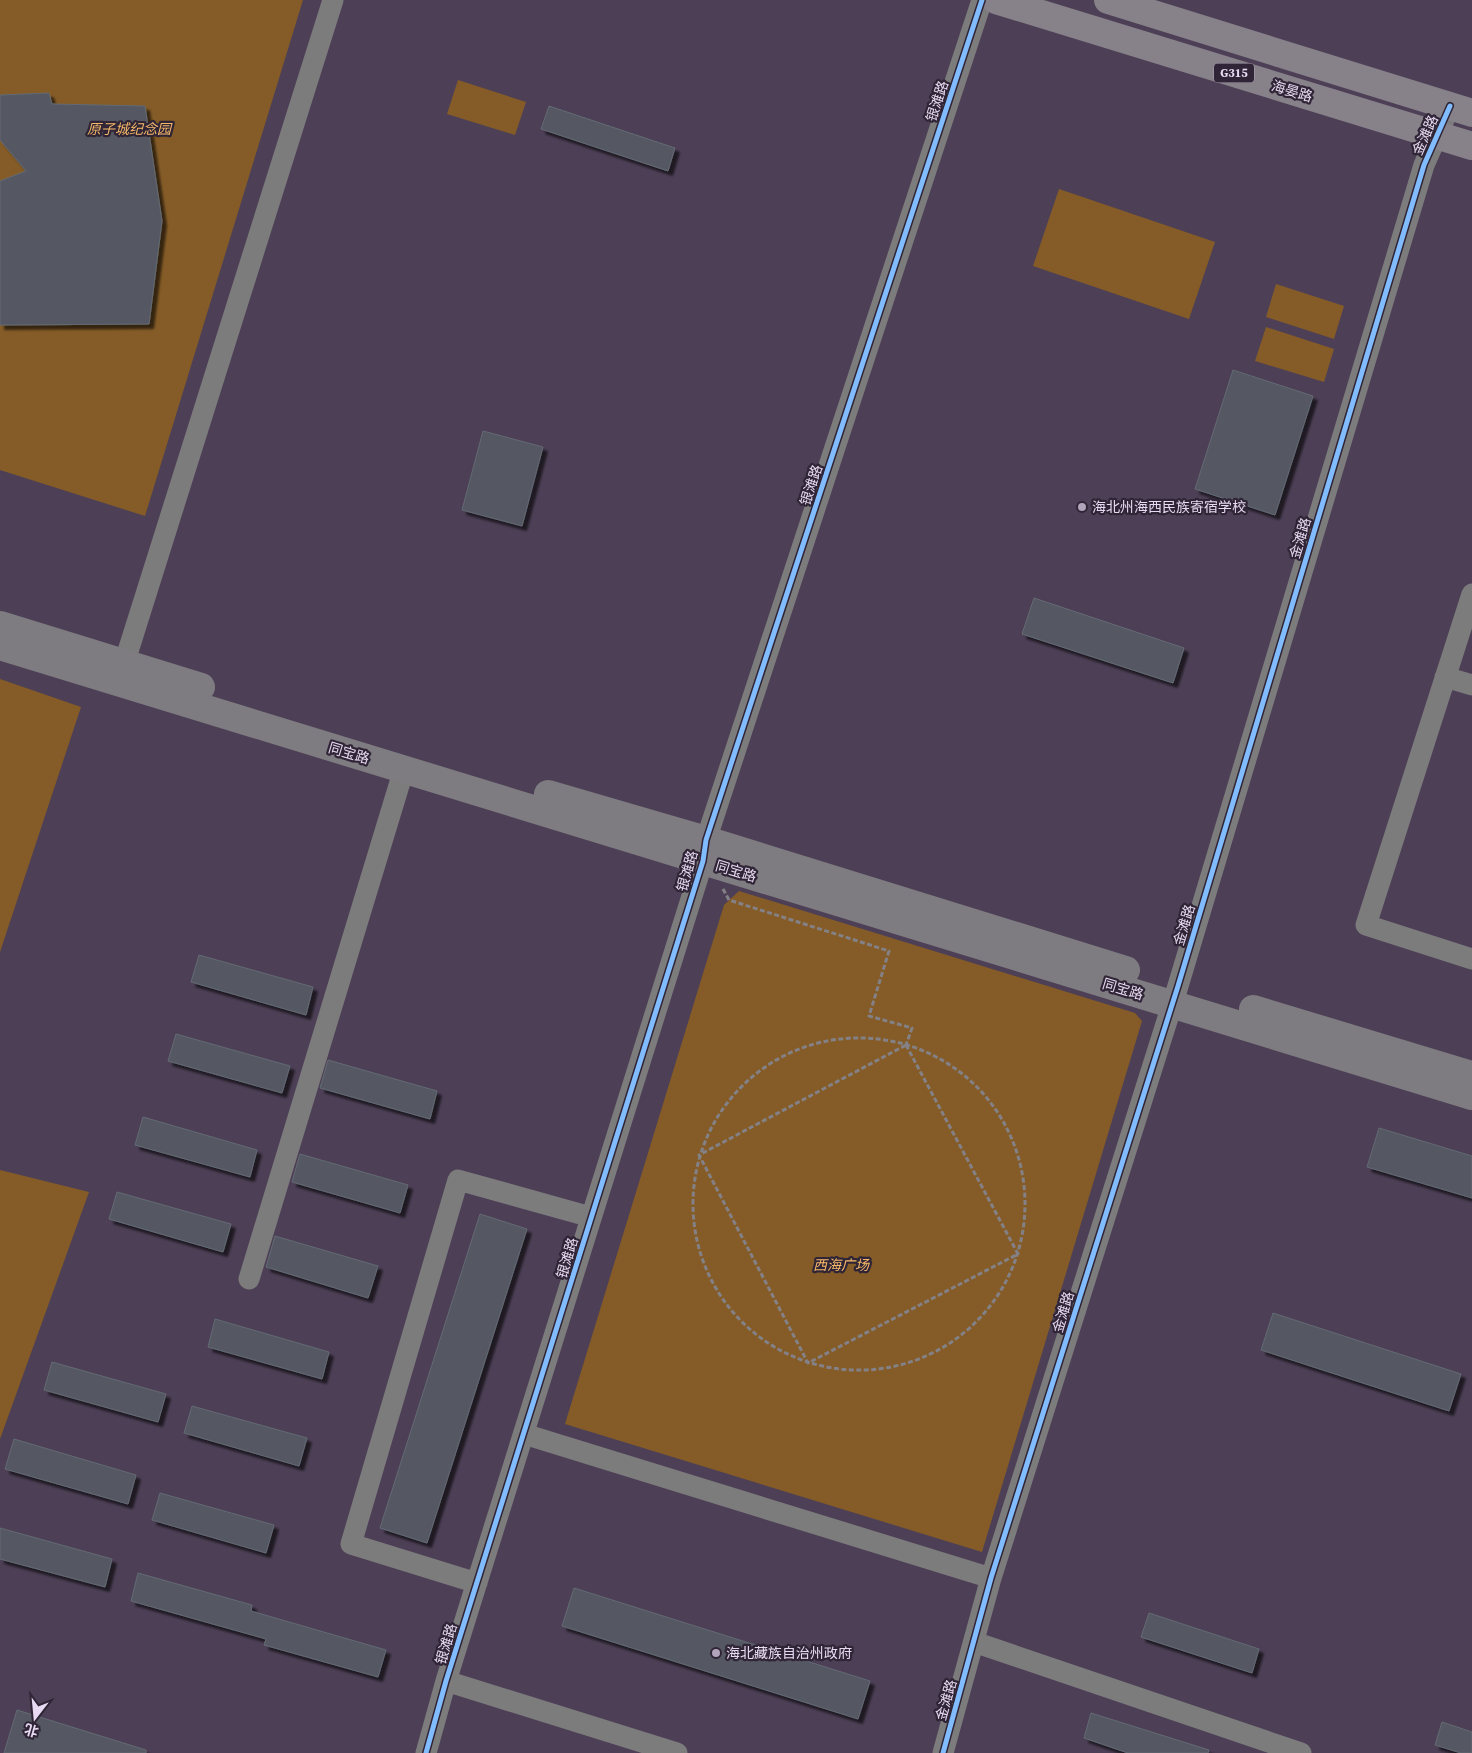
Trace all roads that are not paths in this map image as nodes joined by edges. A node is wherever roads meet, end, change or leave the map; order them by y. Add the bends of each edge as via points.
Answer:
1 (333, 0) edge
2 (982, 0) edge
3 (996, 0) edge
4 (1108, 0) edge
5 (1461, 109) edge
6 (1438, 136) junction
7 (1472, 146) edge
8 (1472, 594) edge
9 (0, 626) edge
10 (0, 646) edge
11 (122, 673) junction
12 (1445, 677) junction
13 (1472, 685) edge
14 (404, 769) junction
15 (705, 850) junction
16 (1472, 959) edge
17 (1175, 995) junction
18 (1472, 1075) edge
19 (1472, 1096) edge
20 (591, 1217) junction
21 (250, 1279) dead end
22 (524, 1434) junction
23 (991, 1578) junction
24 (477, 1583) junction
25 (974, 1642) junction
26 (446, 1681) junction
27 (426, 1753) edge
28 (677, 1753) edge
29 (943, 1753) edge
30 (1301, 1753) edge

1 - 11 street
2 - 15 street, 银滩路
3 - 6 highway, 海晏路 / G315
4 - 5 highway, G315
5 - 6 street, 金滩路
6 - 7 highway, 海晏路 / G315
6 - 17 street, 金滩路 via 1424,165
8 - 12 street
9 - 11 main road, 同宝路
10 - 11 main road, 同宝路
11 - 14 main road, 同宝路
11 - 15 main road, 同宝路 via 510,783
12 - 13 street
12 - 16 street via 1366,925
14 - 15 main road, 同宝路
14 - 21 street
15 - 17 main road, 同宝路
15 - 20 street, 银滩路
17 - 18 main road, 同宝路
17 - 19 main road, 同宝路
17 - 23 street, 金滩路
20 - 22 street, 银滩路
20 - 24 street via 458,1180 351,1544
22 - 23 street
22 - 24 street, 银滩路
23 - 25 street, 金滩路
24 - 26 street, 银滩路
25 - 29 street, 金滩路
25 - 30 street
26 - 27 street, 银滩路
26 - 28 street

